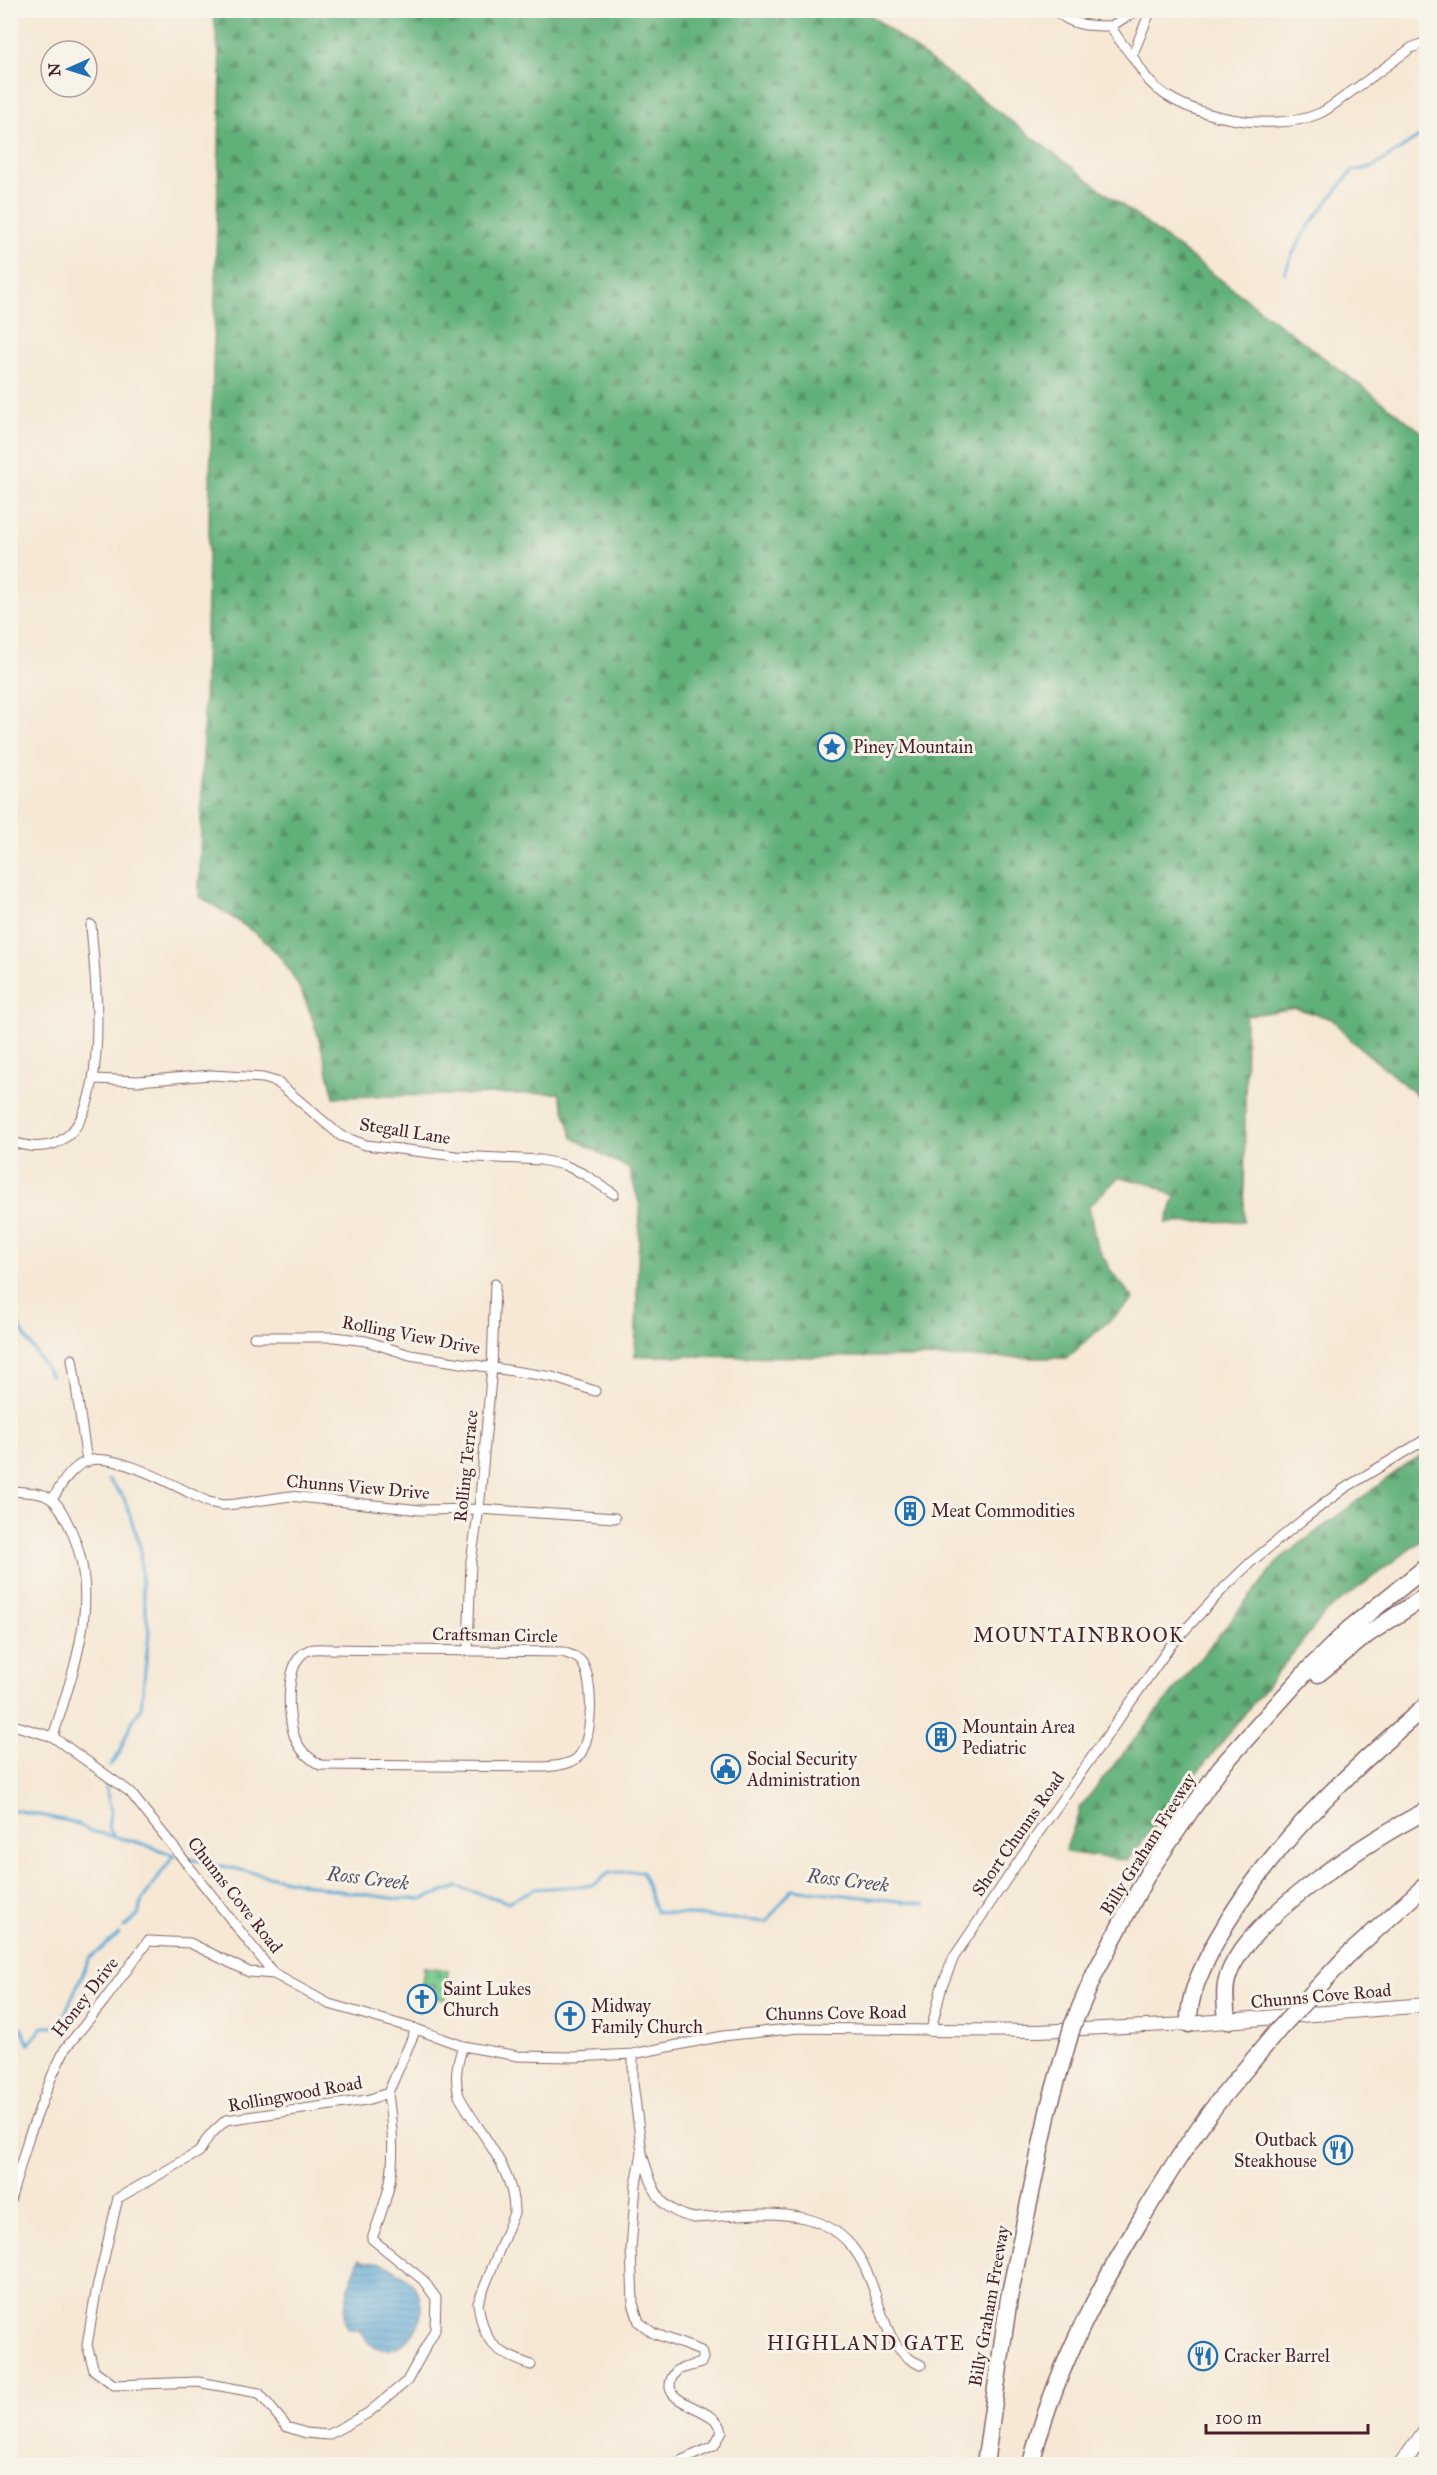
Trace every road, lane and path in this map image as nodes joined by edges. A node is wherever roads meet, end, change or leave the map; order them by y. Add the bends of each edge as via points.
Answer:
1 (1055, 10) edge
2 (1144, 10) edge
3 (1111, 26) junction
4 (1426, 42) edge
5 (1132, 56) junction
6 (91, 925) dead end
7 (95, 1079) junction
8 (10, 1142) edge
9 (614, 1194) dead end
10 (495, 1284) dead end
11 (254, 1337) dead end
12 (72, 1359) dead end
13 (492, 1367) junction
14 (595, 1391) dead end
15 (1426, 1439) edge
16 (87, 1462) junction
17 (10, 1491) edge
18 (53, 1498) junction
19 (479, 1509) junction
20 (615, 1518) dead end
21 (1426, 1567) edge
22 (1426, 1596) edge
23 (468, 1650) junction
24 (1426, 1706) edge
25 (10, 1724) edge
26 (1257, 1726) junction
27 (53, 1737) junction
28 (1426, 1811) edge
29 (1426, 1885) edge
30 (274, 1974) junction
31 (1426, 2005) edge
32 (1227, 2022) junction
33 (1189, 2024) junction
34 (416, 2029) junction
35 (931, 2030) junction
36 (463, 2046) junction
37 (633, 2054) junction
38 (388, 2093) junction
39 (642, 2153) junction
40 (10, 2201) edge
41 (531, 2365) dead end
42 (921, 2365) dead end
43 (1426, 2431) edge
44 (673, 2464) edge
45 (985, 2464) edge
46 (1031, 2464) edge
47 (1402, 2464) edge

1 - 3 street via 1077,24
2 - 3 street
2 - 5 street via 1148,16
3 - 5 street
4 - 5 street via 1411,48 1321,113 1292,122 1266,124 1194,109 1150,82
6 - 7 street via 98,1029
7 - 8 street via 87,1105 64,1140 36,1148
7 - 9 street, Stegall Lane via 138,1081 211,1075 263,1078 277,1082 341,1136 366,1145 456,1156 541,1160 584,1174
10 - 13 street, Rolling Terrace
11 - 13 street, Rolling View Drive via 366,1341 410,1355
12 - 16 street
13 - 14 street, Rolling View Drive via 552,1377
13 - 19 street, Rolling Terrace
15 - 35 street, Short Chunns Road via 1345,1488 1251,1562 1198,1615 1159,1662 981,1916 950,1967
16 - 18 street via 70,1473
16 - 19 street, Chunns View Drive via 120,1461 208,1502 223,1505 290,1496 420,1510
17 - 18 street
18 - 27 street via 63,1512 82,1559 86,1596 84,1629
19 - 20 street, Chunns View Drive
19 - 23 street, Rolling Terrace via 471,1561
21 - 26 highway, Billy Graham Freeway via 1349,1629
22 - 26 highway via 1330,1663 1275,1717
23 - 23 street, Craftsman Circle via 309,1650 299,1657 290,1678 294,1738 306,1756 320,1765 544,1767 577,1759 585,1745 590,1720 588,1675 580,1660 563,1652
24 - 33 highway via 1325,1798 1253,1881 1203,1968 1189,2003
25 - 27 street, Chunns Cove Road
26 - 45 highway, Billy Graham Freeway, bridge via 1220,1768 1148,1873 1073,2024 1049,2107 1009,2298
27 - 30 street, Chunns Cove Road via 130,1792
28 - 32 highway via 1329,1872 1251,1939 1228,1976
29 - 46 highway, bridge via 1347,1956 1279,2029 1218,2102 1171,2168 1102,2285 1067,2356
30 - 34 street, Chunns Cove Road via 329,2004
30 - 40 street, Honey Drive via 249,1972 190,1943 148,1941 65,2049 29,2136
31 - 32 main road, Chunns Cove Road
32 - 33 main road, Chunns Cove Road
33 - 35 street, Chunns Cove Road
34 - 36 street, Chunns Cove Road
34 - 38 street, Rollingwood Road
35 - 37 street, Chunns Cove Road via 799,2028 723,2036
36 - 37 street, Chunns Cove Road via 518,2056
36 - 41 street via 456,2065 459,2096 497,2158 514,2198 514,2213 478,2303 480,2317 496,2349
37 - 39 street
38 - 38 street, Rollingwood Road via 392,2169 372,2239 423,2280 436,2298 435,2330 407,2381 368,2413 328,2435 287,2427 259,2393 198,2382 114,2385 94,2370 87,2345 118,2198 199,2152 226,2120 367,2100
39 - 42 street via 659,2199 681,2215 805,2218 841,2236 868,2271 891,2338 903,2353
39 - 44 street via 631,2249 633,2303 639,2322 653,2333 701,2352 701,2363 678,2370 670,2388 681,2402 708,2413 721,2425 714,2446
43 - 47 main road

